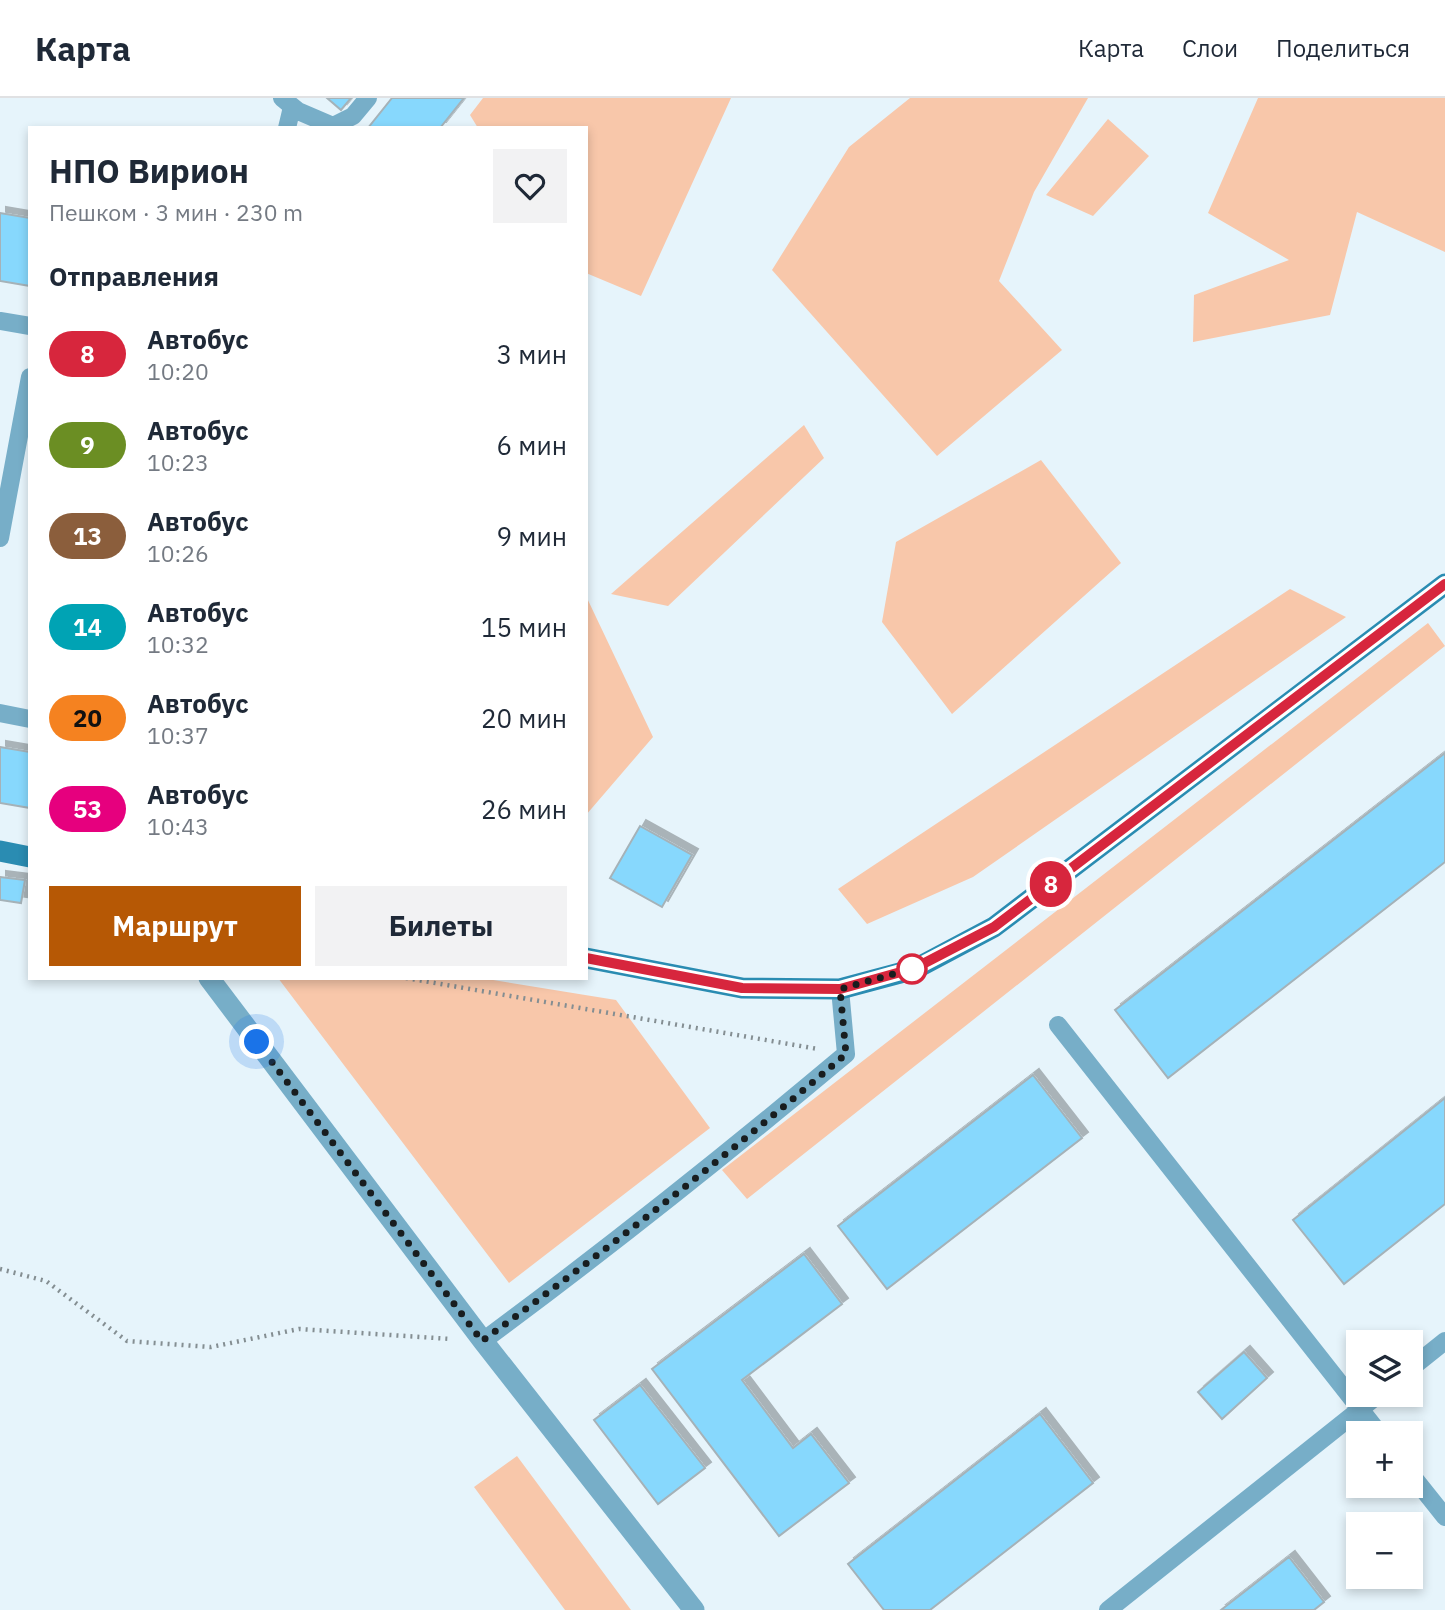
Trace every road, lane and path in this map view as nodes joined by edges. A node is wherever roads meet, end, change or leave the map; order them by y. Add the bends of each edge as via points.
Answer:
1 (368, 98) edge
2 (287, 102) edge
3 (287, 126) edge
4 (0, 321) edge
5 (28, 326) edge
6 (28, 388) edge
7 (0, 538) edge
8 (1445, 584) edge
9 (0, 713) edge
10 (28, 719) edge
11 (0, 852) edge
12 (28, 857) edge
13 (588, 958) edge
14 (211, 980) edge
15 (418, 980) edge
16 (840, 989) junction
17 (1058, 1025) dead end
18 (846, 1054) junction
19 (0, 1269) edge
20 (482, 1341) junction
21 (1445, 1341) edge
22 (1423, 1358) edge
23 (1363, 1407) edge
24 (1360, 1409) junction
25 (1370, 1421) edge
26 (1423, 1489) edge
27 (1445, 1517) edge
28 (694, 1610) edge
29 (1108, 1610) edge

1 - 2 lane via 353,116 333,126
2 - 3 lane
4 - 5 lane
6 - 7 lane
8 - 16 main road via 994,927 915,968
9 - 10 lane
11 - 12 main road
13 - 16 main road via 742,988
14 - 20 street
15 - 18 path
16 - 18 lane
17 - 24 lane
18 - 20 lane via 741,1142
19 - 20 path via 46,1281 127,1341 211,1347 299,1329
20 - 28 street
21 - 22 lane
23 - 24 lane
24 - 25 lane
24 - 29 lane
26 - 27 lane

